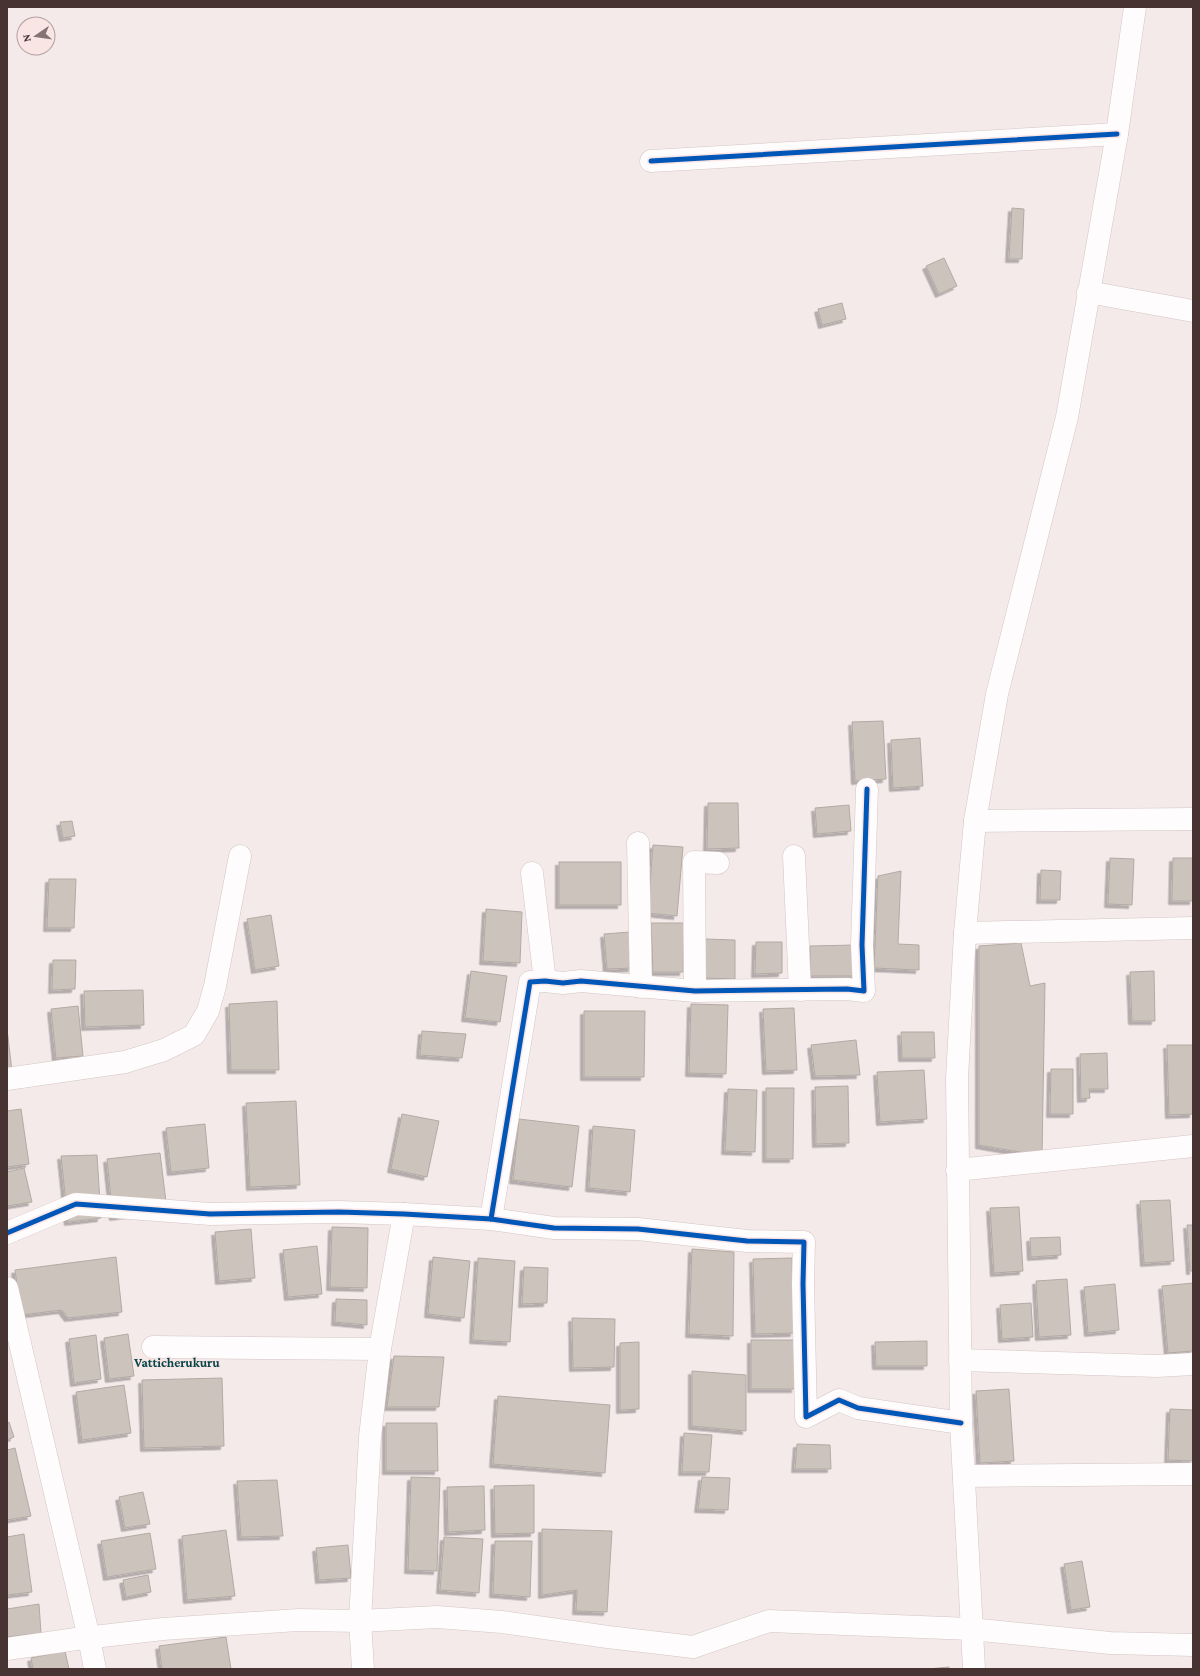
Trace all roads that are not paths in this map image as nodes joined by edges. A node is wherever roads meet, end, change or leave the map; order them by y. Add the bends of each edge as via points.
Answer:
1 (1135, 7) edge
2 (1117, 134) junction
3 (651, 161) dead end
4 (1088, 292) junction
5 (1193, 311) edge
6 (867, 789) dead end
7 (1193, 819) edge
8 (975, 821) junction
9 (638, 843) dead end
10 (240, 856) dead end
11 (794, 856) dead end
12 (718, 863) dead end
13 (532, 873) dead end
14 (1193, 928) edge
15 (965, 933) junction
16 (545, 981) junction
17 (641, 987) junction
18 (800, 990) junction
19 (695, 991) junction
20 (7, 1079) edge
21 (1193, 1146) edge
22 (957, 1170) junction
23 (404, 1214) junction
24 (491, 1219) junction
25 (7, 1233) edge
26 (7, 1288) edge
27 (153, 1347) dead end
28 (380, 1349) junction
29 (960, 1360) junction
30 (1193, 1364) edge
31 (961, 1423) junction
32 (1193, 1474) edge
33 (964, 1476) junction
34 (360, 1621) junction
35 (971, 1629) junction
36 (89, 1638) junction
37 (1193, 1645) edge
38 (7, 1649) edge
39 (94, 1669) edge
40 (363, 1669) edge
41 (974, 1669) edge

1 - 2 street
2 - 3 street
2 - 4 street
4 - 5 street
4 - 8 street via 1067,417 997,694
6 - 18 street via 862,945 864,991
7 - 8 street
8 - 15 street
9 - 17 street
10 - 20 street via 215,986 208,1011 194,1035 164,1050 125,1062
11 - 18 street
12 - 19 street via 694,862
13 - 16 street
14 - 15 street
15 - 22 street via 957,1078
16 - 17 street via 582,981
16 - 24 street via 530,982
17 - 19 street
18 - 19 street
21 - 22 street
22 - 29 street
23 - 24 street
23 - 25 street via 210,1214 76,1204
23 - 28 street
24 - 31 street via 554,1228 638,1229 747,1241 804,1242 802,1253 806,1416 839,1400 858,1408
26 - 36 street
27 - 28 street
28 - 34 street via 370,1437
29 - 30 street via 1157,1366
29 - 31 street
31 - 33 street
32 - 33 street
33 - 35 street
34 - 35 street via 437,1617 502,1622 608,1638 693,1647 769,1622
34 - 36 street via 298,1620 163,1629
34 - 40 street
35 - 37 street via 1110,1643
35 - 41 street
36 - 38 street
36 - 39 street

